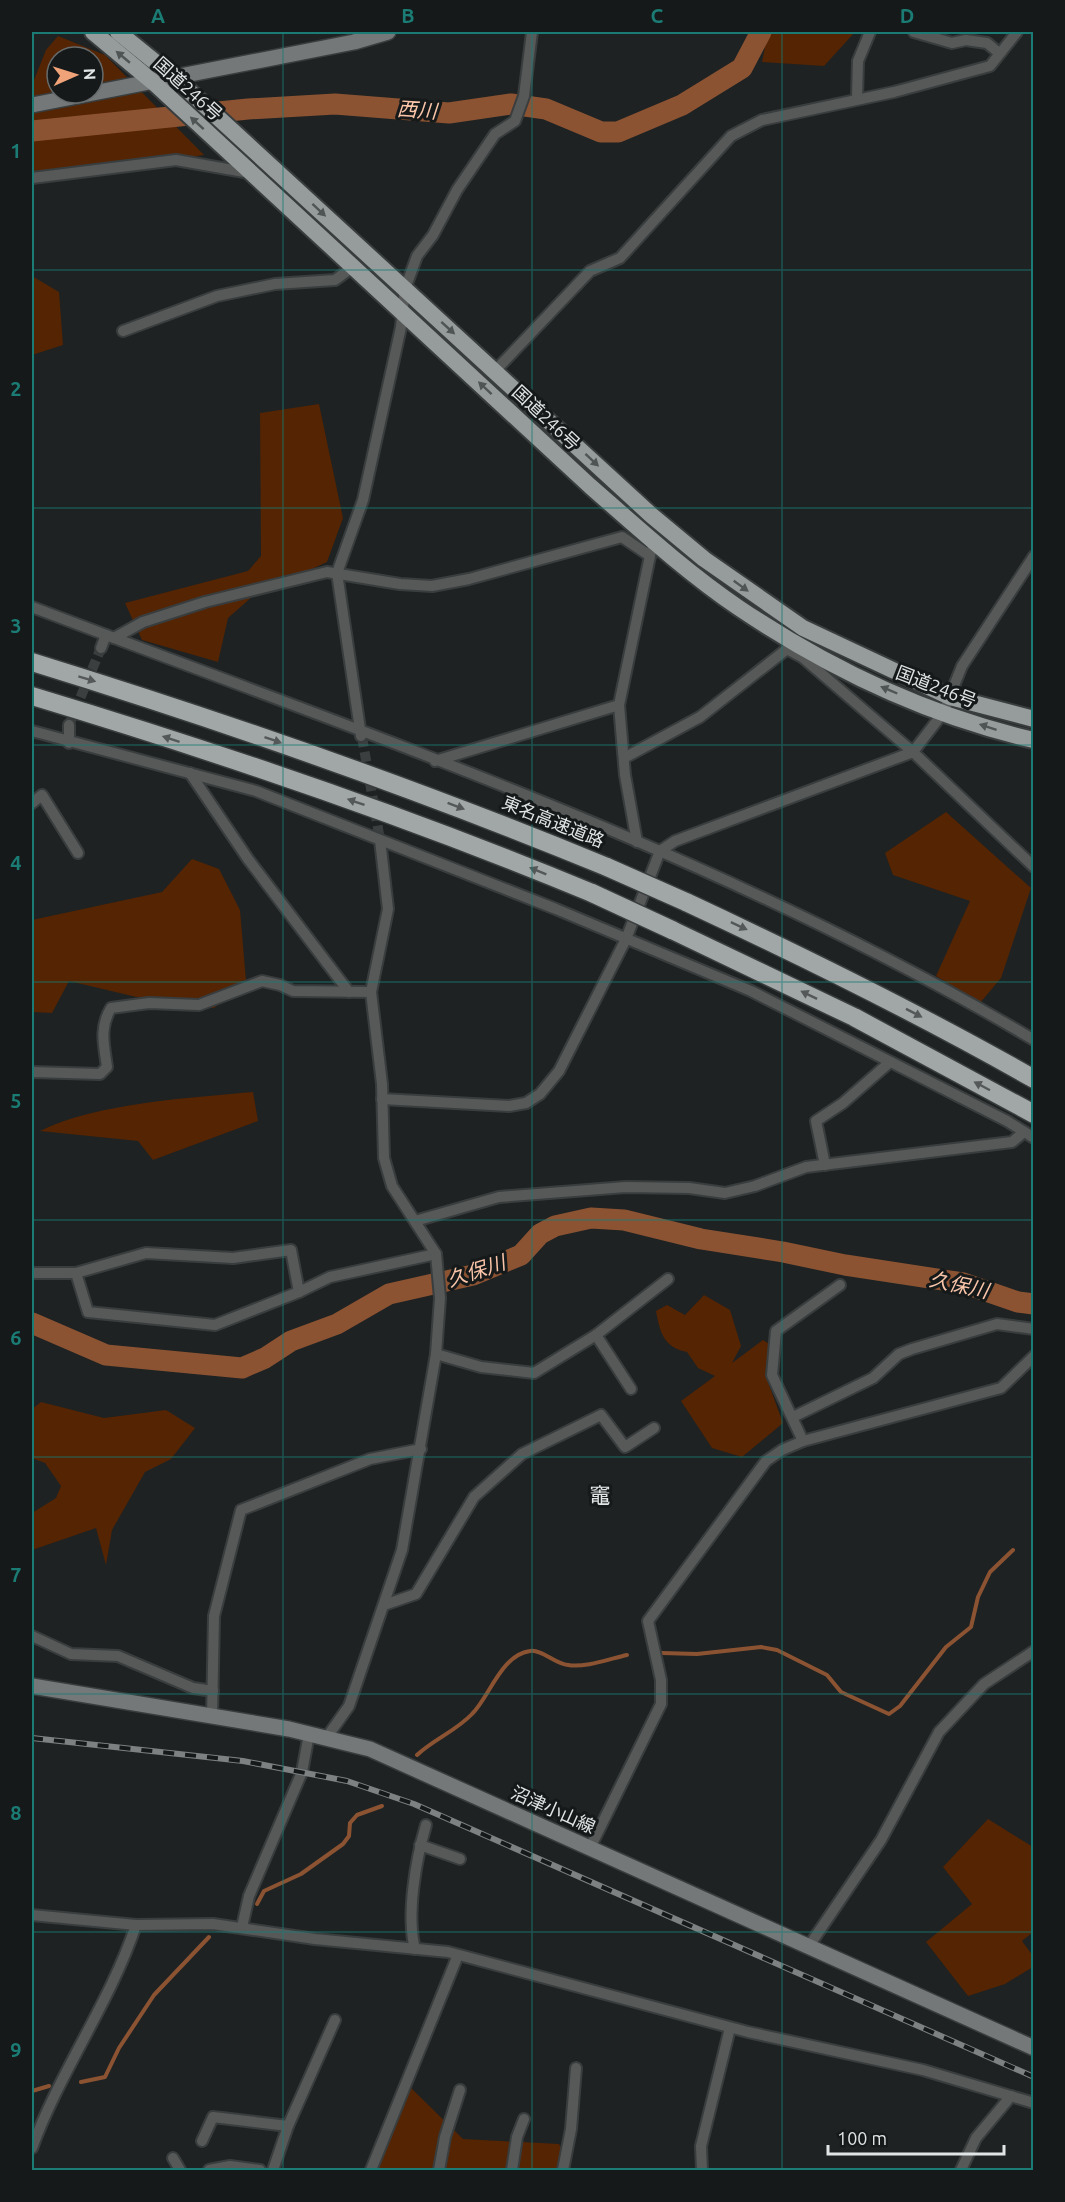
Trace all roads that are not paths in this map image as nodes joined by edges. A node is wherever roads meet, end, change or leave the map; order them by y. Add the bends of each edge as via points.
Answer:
1 (93, 32) edge
2 (118, 32) edge
3 (388, 32) edge
4 (532, 32) edge
5 (870, 32) edge
6 (914, 32) edge
7 (1017, 32) edge
8 (355, 37) edge
9 (999, 53) junction
10 (181, 83) junction
11 (158, 87) junction
12 (856, 98) junction
13 (32, 105) edge
14 (253, 173) junction
15 (32, 178) edge
16 (354, 266) junction
17 (405, 289) junction
18 (404, 312) junction
19 (123, 331) dead end
20 (495, 371) junction
21 (651, 549) junction
22 (1034, 556) edge
23 (337, 573) junction
24 (32, 607) edge
25 (110, 637) junction
26 (100, 648) tunnel mouth
27 (32, 662) edge
28 (32, 696) edge
29 (950, 697) junction
30 (619, 705) junction
31 (943, 713) junction
32 (1034, 719) edge
33 (69, 725) tunnel mouth
34 (32, 731) edge
35 (361, 734) junction
36 (1034, 740) edge
37 (69, 742) junction
38 (913, 752) junction
39 (624, 758) junction
40 (435, 760) junction
41 (189, 773) junction
42 (32, 803) edge
43 (380, 840) junction
44 (637, 842) junction
45 (660, 851) junction
46 (78, 853) dead end
47 (1034, 867) edge
48 (626, 939) junction
49 (349, 992) junction
50 (370, 992) junction
51 (1034, 1040) edge
52 (890, 1062) junction
53 (32, 1072) edge
54 (1034, 1079) edge
55 (382, 1099) junction
56 (1034, 1113) edge
57 (1029, 1135) edge
58 (825, 1165) junction
59 (415, 1221) junction
60 (436, 1254) junction
61 (32, 1273) edge
62 (76, 1273) junction
63 (668, 1279) dead end
64 (840, 1285) dead end
65 (299, 1292) junction
66 (1034, 1329) edge
67 (597, 1335) junction
68 (436, 1354) junction
69 (1034, 1356) edge
70 (631, 1389) dead end
71 (793, 1417) junction
72 (654, 1428) dead end
73 (803, 1441) junction
74 (421, 1449) junction
75 (384, 1605) junction
76 (32, 1636) edge
77 (1034, 1651) edge
78 (32, 1686) edge
79 (213, 1691) junction
80 (212, 1717) junction
81 (309, 1734) junction
82 (327, 1737) junction
83 (426, 1825) dead end
84 (420, 1845) junction
85 (590, 1848) junction
86 (460, 1859) dead end
87 (32, 1915) edge
88 (136, 1925) junction
89 (242, 1927) junction
90 (809, 1946) junction
91 (416, 1949) junction
92 (458, 1954) junction
93 (335, 2020) dead end
94 (730, 2028) junction
95 (1034, 2048) edge
96 (576, 2068) dead end
97 (460, 2090) dead end
98 (1011, 2096) junction
99 (1034, 2103) edge
100 (524, 2119) dead end
101 (288, 2126) junction
102 (202, 2141) dead end
103 (32, 2148) edge
104 (173, 2158) dead end
105 (180, 2170) edge
106 (209, 2170) edge
107 (260, 2170) edge
108 (273, 2170) edge
109 (371, 2170) edge
110 (439, 2170) edge
111 (512, 2170) edge
112 (563, 2170) edge
113 (702, 2170) edge
114 (961, 2170) edge

11 -> 1 highway, 国道246号
2 - 10 highway, 国道246号
3 - 8 main road
4 - 17 street via 524,96 515,121 495,134 457,190 434,235 417,256
5 - 12 street via 858,61
6 - 9 street via 952,43 987,43
7 - 9 street
8 - 10 main road
9 - 12 street via 990,66
10 - 11 main road
10 -> 17 highway, 国道246号
11 - 13 main road
14 -> 11 highway, 国道246号
12 - 20 street via 762,120 731,136 620,258 590,270
14 - 15 street via 177,160
14 - 16 highway, 国道246号
16 - 18 highway, 国道246号
16 - 19 street via 334,280 275,284 217,296
17 - 18 street
17 -> 20 highway, 国道246号
21 -> 18 highway, 国道246号
18 - 23 street via 363,500
20 -> 29 highway, 国道246号 via 651,515 748,591 803,628
21 - 23 street via 622,537 432,586
21 - 30 street
31 -> 21 highway, 国道246号 via 864,680 796,644
22 - 29 street via 962,666
23 - 25 street via 327,572 205,602
23 - 35 street
24 - 25 street
25 - 26 street
25 - 35 street
27 -> 54 highway, 東名高速道路, bridge via 326,758 607,867 879,994
56 -> 28 highway, bridge via 854,1017 592,893 421,825 217,754
29 - 31 street
29 - 32 highway, 国道246号
30 - 39 street
30 - 40 street
36 -> 31 highway, 国道246号
31 - 38 street
33 - 37 street
34 - 37 street
35 - 40 street
37 - 41 street
38 - 39 street via 802,657 787,649 700,717
38 - 45 street via 675,841
38 - 47 street
39 - 44 street
40 - 44 street
41 - 43 street via 256,791
41 - 49 street via 241,850
42 - 46 street via 42,795
43 - 48 street
43 - 50 street via 388,909
44 - 45 street
45 - 48 street
45 - 51 street via 822,925
48 - 52 street via 751,991
48 - 55 street via 559,1071 540,1094 526,1103 509,1106
49 - 50 street
49 - 53 street via 292,991 262,981 199,1005 150,1003 111,1008 102,1036 107,1067 100,1074
50 - 55 street
52 - 57 street
52 - 58 street via 816,1121
55 - 59 street via 386,1171
57 - 58 street via 1012,1142
58 - 59 street via 806,1167 725,1193 626,1187 499,1197
59 - 60 street
60 - 65 street via 330,1277
60 - 68 street via 440,1298
61 - 62 street
62 - 65 street via 88,1312 215,1325
62 - 65 street via 146,1253 233,1258 291,1250
63 - 67 street
64 - 71 street via 776,1331 772,1375
66 - 71 street via 997,1324 912,1349 899,1354 873,1378
67 - 68 street via 534,1372 481,1366
67 - 70 street
68 - 74 street
69 - 73 street via 1001,1388
71 - 73 street
72 - 75 street via 625,1448 602,1415 522,1454 474,1497 416,1594
73 - 85 street via 766,1461 648,1621 661,1680 661,1704
74 - 75 street via 402,1550
74 - 79 street via 370,1459 241,1510 214,1616
75 - 82 street via 349,1706
76 - 79 street via 71,1654 118,1656 193,1688
77 - 90 street via 984,1684 939,1732 881,1840
78 - 80 main road, 沼津小山線
79 - 80 street
80 - 81 main road, 沼津小山線
81 - 82 main road, 沼津小山線
81 - 89 street via 302,1772 249,1896
82 - 85 main road, 沼津小山線 via 370,1749
83 - 84 street
84 - 86 street
84 - 91 street via 411,1932
85 - 90 main road, 沼津小山線
87 - 88 street
88 - 89 street
88 - 103 street via 121,1969 63,2078
89 - 91 street
90 - 95 main road, 沼津小山線
91 - 92 street
92 - 94 street
92 - 109 street
93 - 101 street
94 - 98 street via 923,2070
94 - 113 street via 701,2146
96 - 112 street
97 - 110 street
98 - 99 street
98 - 114 street via 976,2138
100 - 111 street
101 - 102 street via 213,2117
101 - 108 street
104 - 105 street
106 - 107 street via 230,2166

